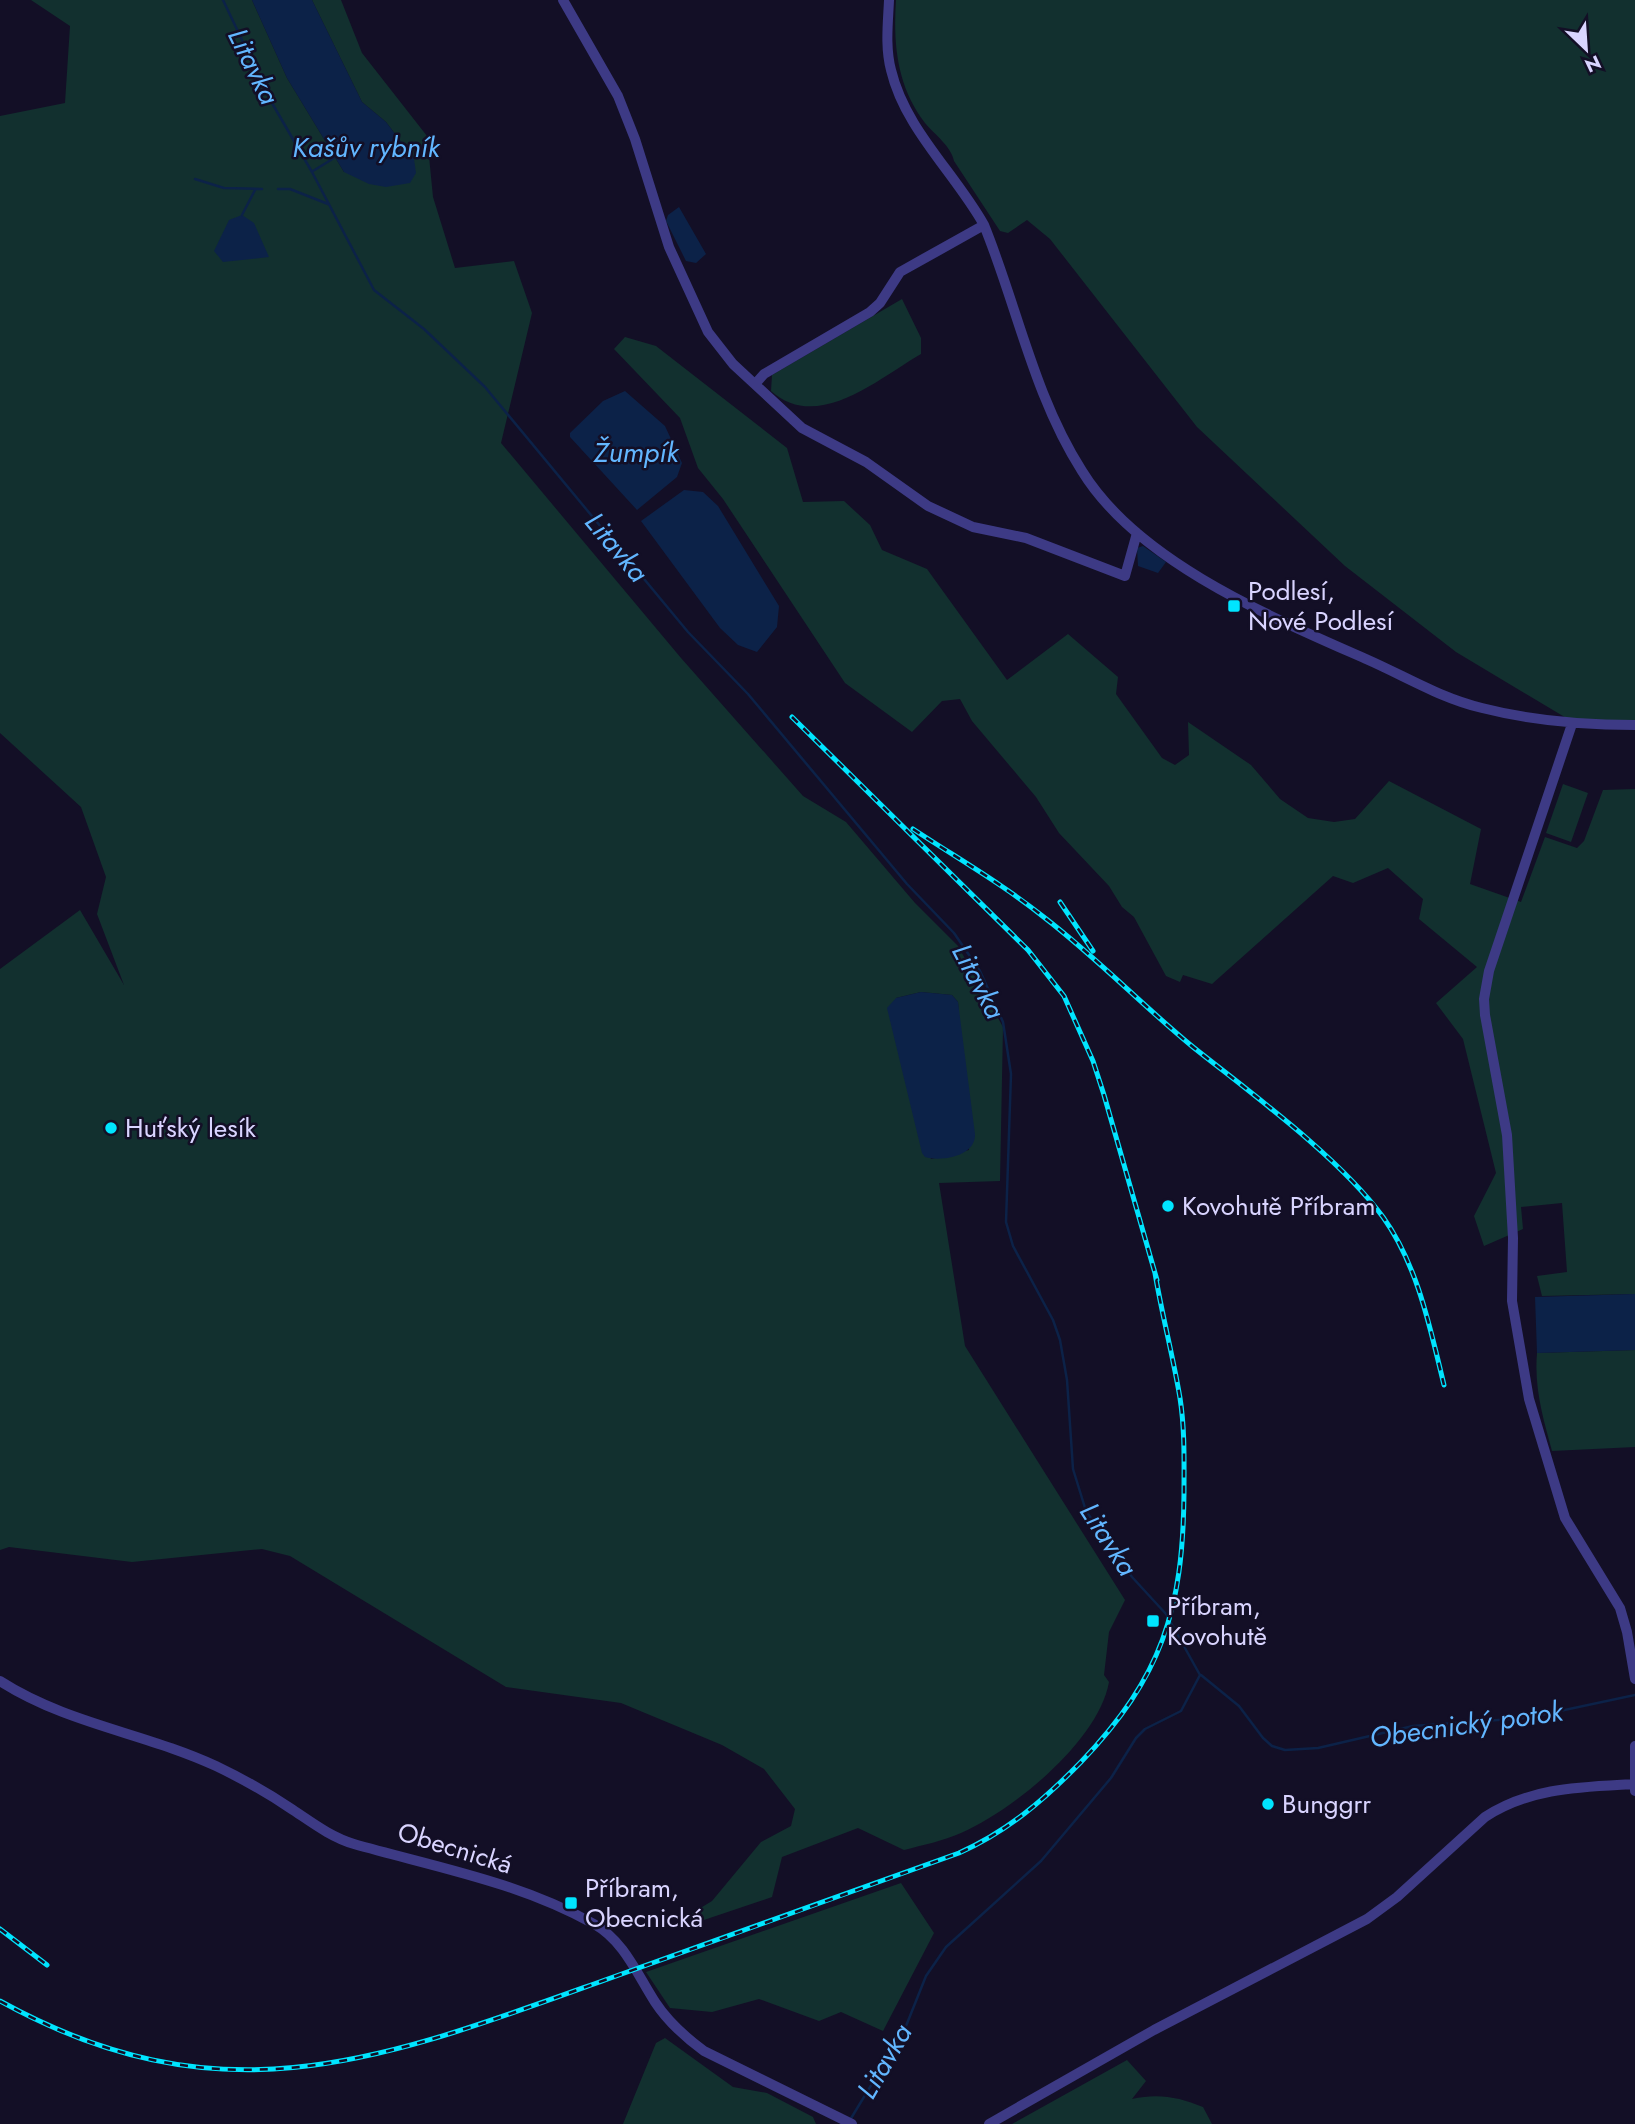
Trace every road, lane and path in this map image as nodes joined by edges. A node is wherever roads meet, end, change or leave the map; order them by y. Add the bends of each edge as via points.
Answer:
1 (563, 0) edge
2 (889, 0) edge
3 (984, 225) junction
4 (756, 383) junction
5 (1137, 533) junction
6 (1572, 724) junction
7 (1635, 725) edge
8 (1635, 1679) edge
9 (0, 1681) edge
10 (1635, 1746) edge
11 (1634, 1786) edge
12 (852, 2124) edge
13 (989, 2124) edge

1 - 4 street via 618,96 669,247 708,332 733,364
2 - 3 street via 890,66 895,85 920,133
3 - 4 street via 900,272 870,312
3 - 5 street via 1065,441 1101,499
4 - 5 street via 802,428 866,462 928,506 960,522 1026,538 1125,576
5 - 6 street via 1250,607 1434,693 1480,708
6 - 7 street
6 - 8 street via 1489,971 1485,1015 1507,1135 1513,1238 1511,1301 1529,1399 1565,1518 1620,1608
9 - 12 street, Obecnická via 84,1722 215,1766 340,1839 456,1869 570,1911 617,1942 656,2003 685,2037
10 - 11 street
11 - 13 street via 1560,1788 1500,1807 1367,1919 1154,2030

